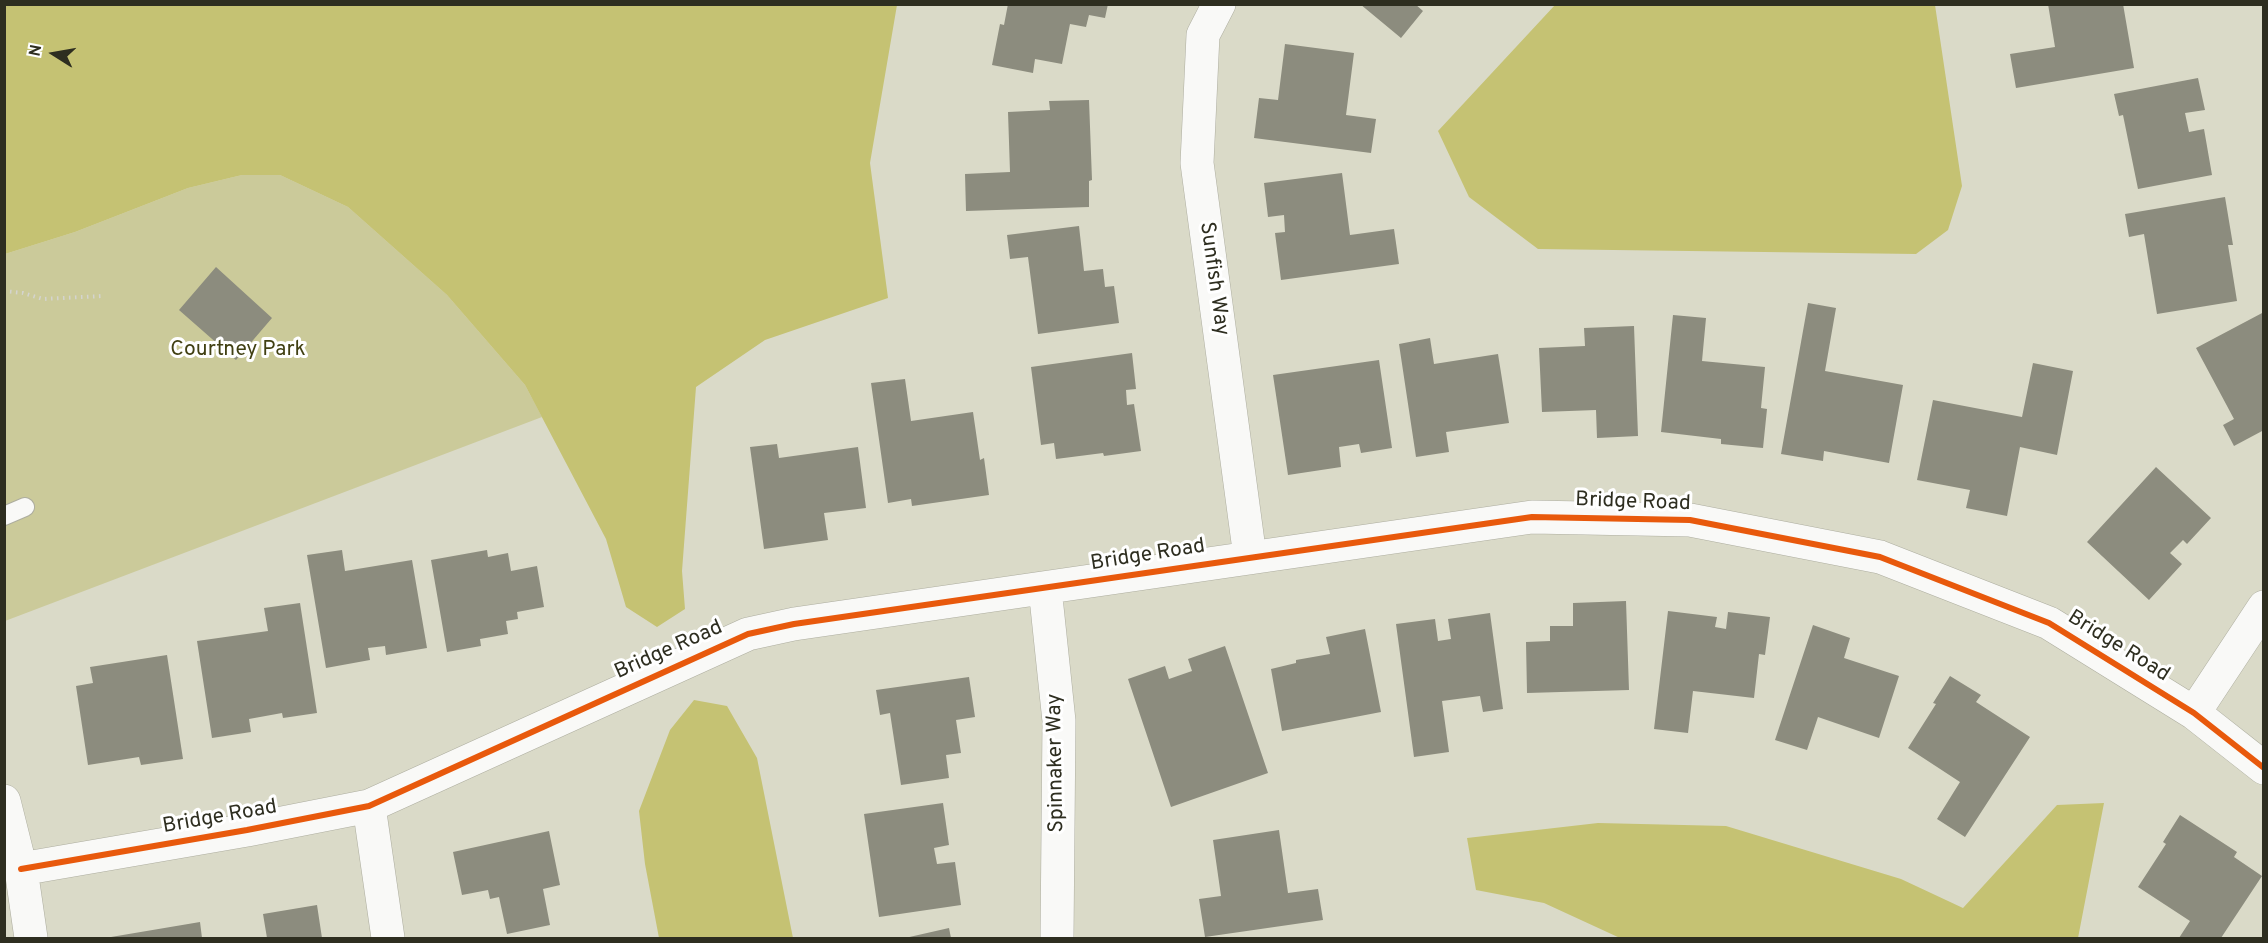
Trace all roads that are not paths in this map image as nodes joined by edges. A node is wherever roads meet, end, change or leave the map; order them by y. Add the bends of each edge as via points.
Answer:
1 (1219, 4) edge
2 (25, 507) dead end
3 (4, 516) edge
4 (1250, 557) junction
5 (1045, 588) junction
6 (2264, 607) edge
7 (2194, 713) junction
8 (2264, 768) edge
9 (4, 801) edge
10 (369, 806) junction
11 (21, 869) junction
12 (31, 939) edge
13 (388, 939) edge
14 (1057, 939) edge

1 - 4 street, Sunfish Way via 1203,35 1197,163
2 - 3 lane
4 - 5 street, Bridge Road
4 - 7 street, Bridge Road via 1532,517 1690,520 1880,557 2049,623
5 - 10 street, Bridge Road via 748,633
5 - 14 street, Spinnaker Way via 1059,721
6 - 7 street
7 - 8 street, Bridge Road
9 - 11 street
10 - 11 street, Bridge Road
10 - 13 street
11 - 12 street

